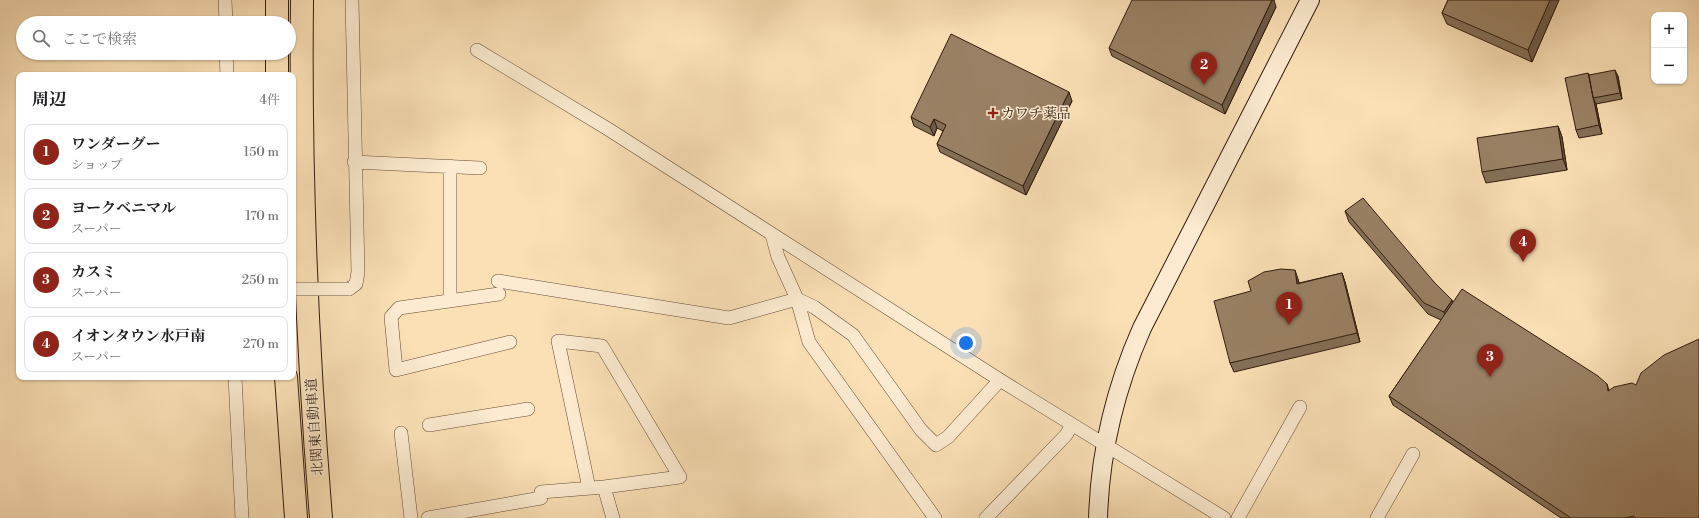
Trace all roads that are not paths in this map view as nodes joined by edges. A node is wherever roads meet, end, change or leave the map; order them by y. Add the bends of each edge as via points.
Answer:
1 (225, 0) edge
2 (277, 0) edge
3 (302, 0) edge
4 (352, 0) edge
5 (1310, 0) edge
6 (226, 16) edge
7 (277, 16) edge
8 (478, 50) dead end
9 (226, 60) edge
10 (277, 60) edge
11 (227, 72) edge
12 (278, 72) edge
13 (354, 162) junction
14 (450, 166) junction
15 (480, 168) dead end
16 (772, 236) junction
17 (296, 289) edge
18 (797, 299) junction
19 (450, 300) junction
20 (510, 342) dead end
21 (235, 380) edge
22 (286, 380) edge
23 (1000, 380) junction
24 (1300, 407) dead end
25 (528, 409) dead end
26 (429, 425) dead end
27 (1072, 425) junction
28 (401, 433) dead end
29 (1104, 446) junction
30 (1413, 454) dead end
31 (604, 487) junction
32 (590, 488) junction
33 (242, 518) edge
34 (296, 518) edge
35 (321, 518) edge
36 (411, 518) edge
37 (428, 518) edge
38 (613, 518) edge
39 (935, 518) edge
40 (986, 518) edge
41 (1098, 518) edge
42 (1224, 518) edge
43 (1238, 518) edge
44 (1377, 518) edge

1 - 6 street
2 - 7 highway
3 - 35 highway, 北関東自動車道 via 304,214 311,392
4 - 13 street
5 - 29 street via 1142,328 1129,357
8 - 16 street via 747,216
9 - 11 street
10 - 12 highway
13 - 14 street
13 - 17 street, bridge via 358,272 356,284 348,289
14 - 15 street
14 - 19 street
16 - 18 street via 778,257
16 - 23 street
18 - 19 street via 729,318 498,288
18 - 23 street via 853,335 921,430 936,444 948,437
18 - 39 street via 809,342
19 - 20 street via 399,308 391,317 396,370
21 - 33 street
22 - 34 highway, 北関東自動車道
23 - 27 street
24 - 43 street
25 - 26 street
27 - 29 street
27 - 40 street via 1066,435
28 - 36 street
29 - 41 street
29 - 42 street
30 - 44 street
31 - 32 street
31 - 32 street via 680,477 602,346 558,341
31 - 38 street
32 - 37 street via 541,495

